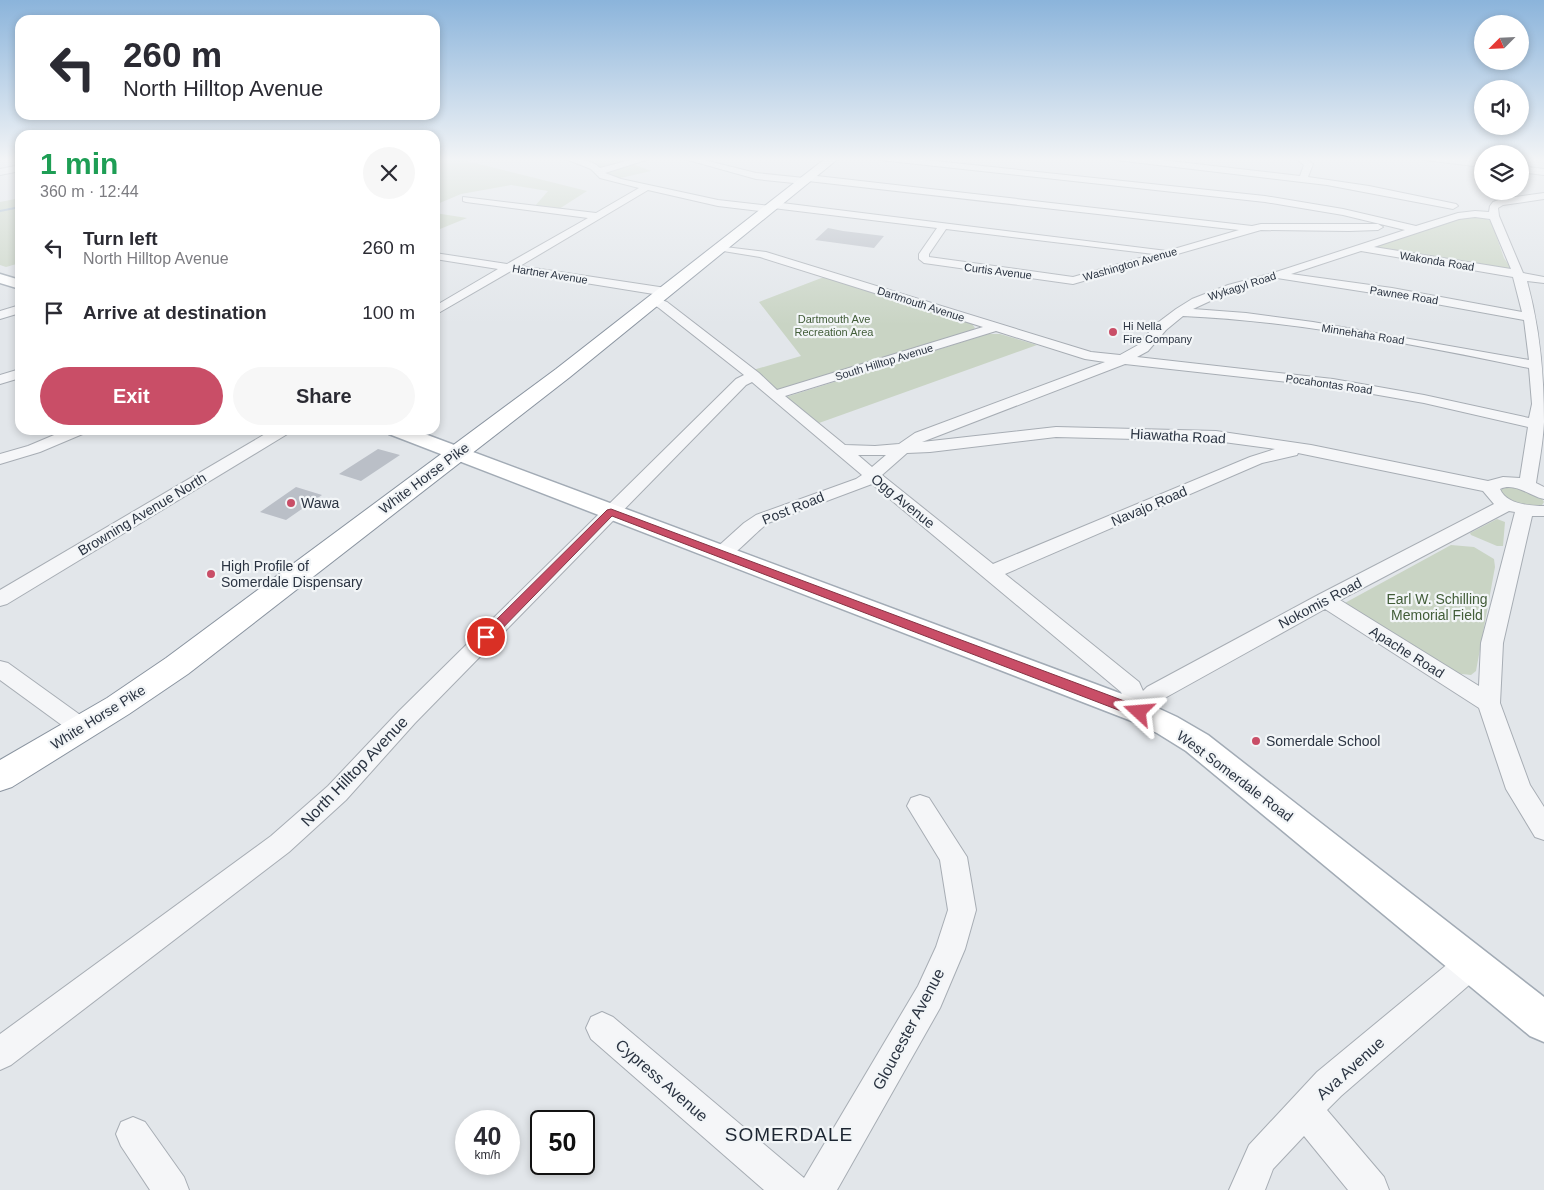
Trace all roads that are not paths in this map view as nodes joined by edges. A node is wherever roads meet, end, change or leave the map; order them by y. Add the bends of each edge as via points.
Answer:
1 (579, 214) edge
2 (602, 214) edge
3 (764, 214) edge
4 (831, 214) edge
5 (1189, 214) edge
6 (1350, 214) edge
7 (598, 216) junction
8 (1494, 216) joint
9 (1394, 224) junction
10 (944, 226) junction
11 (1254, 229) junction
12 (1414, 229) junction
13 (721, 248) junction
14 (1357, 248) junction
15 (1169, 254) junction
16 (440, 257) edge
17 (509, 268) junction
18 (1277, 275) junction
19 (1518, 275) junction
20 (0, 278) edge
21 (1544, 280) edge
22 (15, 283) edge
23 (1076, 285) joint
24 (660, 296) junction
25 (440, 309) edge
26 (15, 310) edge
27 (1180, 312) junction
28 (0, 315) edge
29 (1531, 317) junction
30 (993, 328) junction
31 (1120, 361) junction
32 (1540, 366) edge
33 (15, 375) edge
34 (754, 376) junction
35 (0, 380) edge
36 (774, 395) junction
37 (1535, 424) junction
38 (67, 435) edge
39 (275, 435) edge
40 (409, 435) edge
41 (1216, 436) junction
42 (903, 448) junction
43 (840, 450) junction
44 (1311, 450) junction
45 (457, 453) junction
46 (0, 459) edge
47 (1250, 463) junction
48 (872, 476) junction
49 (1491, 486) junction
50 (1528, 486) junction
51 (1544, 494) edge
52 (1525, 508) edge
53 (611, 512) junction
54 (721, 554) junction
55 (990, 573) junction
56 (0, 599) edge
57 (1325, 600) junction
58 (0, 669) edge
59 (1489, 703) junction
60 (1139, 712) junction
61 (82, 728) junction
62 (0, 777) edge
63 (920, 806) dead end
64 (1544, 829) edge
65 (1472, 963) junction
66 (1544, 1022) edge
67 (602, 1028) dead end
68 (0, 1054) edge
69 (1305, 1110) junction
70 (133, 1134) dead end
71 (171, 1190) edge
72 (791, 1190) edge
73 (817, 1190) edge
74 (1247, 1190) edge
75 (1371, 1190) edge

1 - 7 street
2 - 7 street
3 - 13 highway, White Horse Pike
4 - 10 street
5 - 11 street
6 - 9 street
7 - 17 street
8 - 12 street, Wykagyl Road via 1466,215
8 - 19 street
9 - 11 street, Washington Avenue
9 - 12 street
10 - 15 street
10 - 23 street, Curtis Avenue via 924,258 936,263
11 - 15 street, Washington Avenue
12 - 14 street, Wykagyl Road
13 - 24 highway, White Horse Pike
13 - 30 street, Dartmouth Avenue via 762,254
14 - 18 street, Wykagyl Road
14 - 19 street, Wakonda Road
15 - 23 street, Washington Avenue
16 - 17 street, Hartner Avenue
17 - 24 street, Hartner Avenue
17 - 25 street
18 - 27 street, Wykagyl Road via 1232,287
18 - 29 street, Pawnee Road
19 - 21 street, Wakonda Road
19 - 29 street
20 - 22 main road
24 - 34 street, Ogg Avenue via 663,305
24 - 45 highway, White Horse Pike
26 - 28 street
27 - 31 street, Wykagyl Road via 1143,348
27 - 32 street, Minnehaha Road via 1276,320
29 - 32 street
30 - 31 street, Dartmouth Avenue via 1090,356
30 - 36 street, South Hilltop Avenue
31 - 37 street, Pocahontas Road via 1333,383
31 - 42 street, Wykagyl Road via 921,436
32 - 37 street via 1540,404
33 - 35 street
34 - 36 street, Ogg Avenue
34 - 53 street via 741,382
36 - 43 street, Ogg Avenue
37 - 50 street
38 - 46 street
39 - 56 street, Browning Avenue North
40 - 45 main road, West Somerdale Road
41 - 42 street, Hiawatha Road via 1056,432
41 - 44 street, Hiawatha Road
41 - 47 street via 1243,450 1250,457
42 - 43 street, Wykagyl Road
42 - 48 street
43 - 48 street, Ogg Avenue
44 - 47 street, Navajo Road via 1280,453
44 - 49 street, Hiawatha Road
45 - 53 main road, West Somerdale Road
45 - 61 highway, White Horse Pike via 177,666
47 - 55 street, Navajo Road
48 - 54 street, Post Road via 762,519
48 - 55 street, Ogg Avenue
49 - 50 street, Hiawatha Road via 1508,482
49 - 52 street via 1494,495
50 - 51 street, Hiawatha Road
52 - 57 street, Nokomis Road
52 - 59 street via 1492,642
53 - 54 main road, West Somerdale Road
53 - 68 street, North Hilltop Avenue via 406,717 337,793 280,844
54 - 60 main road, West Somerdale Road
55 - 60 street, Ogg Avenue via 1131,688
57 - 59 street, Apache Road
57 - 60 street, Nokomis Road via 1155,692
58 - 61 street
59 - 64 street via 1519,789
60 - 65 main road, West Somerdale Road via 1197,743
61 - 62 highway, White Horse Pike
63 - 73 street, Gloucester Avenue via 953,857 962,910 929,997
65 - 66 main road, West Somerdale Road
65 - 69 street, Ava Avenue via 1329,1084
67 - 72 street, Cypress Avenue
69 - 74 street, Ava Avenue via 1261,1157
69 - 75 street
70 - 71 street

